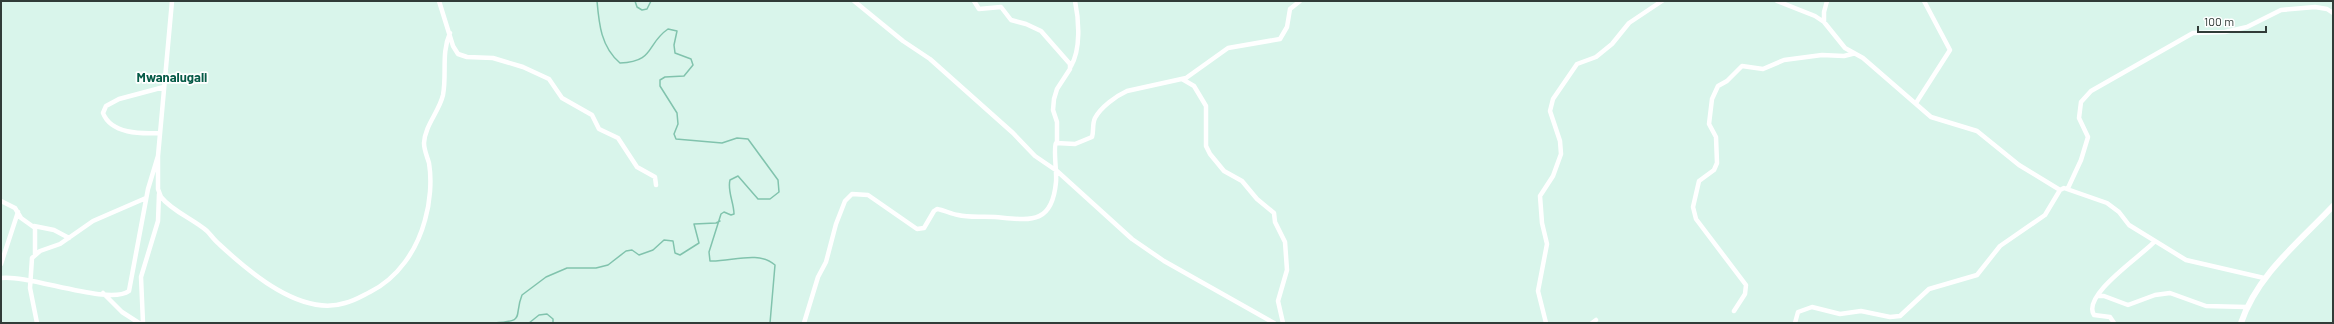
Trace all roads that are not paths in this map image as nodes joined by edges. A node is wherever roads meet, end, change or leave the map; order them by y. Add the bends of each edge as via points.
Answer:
1 (172, 1) edge
2 (439, 1) edge
3 (854, 1) edge
4 (974, 1) edge
5 (1075, 1) edge
6 (1300, 1) edge
7 (1662, 1) edge
8 (1777, 1) edge
9 (1827, 1) edge
10 (1924, 1) edge
11 (2333, 13) edge
12 (1824, 22) junction
13 (450, 33) junction
14 (1852, 54) junction
15 (1071, 66) junction
16 (1182, 79) junction
17 (164, 87) junction
18 (1916, 103) junction
19 (160, 133) junction
20 (1057, 143) junction
21 (158, 156) junction
22 (1056, 170) junction
23 (656, 185) dead end
24 (2068, 188) junction
25 (2060, 190) junction
26 (159, 194) junction
27 (146, 198) junction
28 (1, 201) edge
29 (2333, 206) edge
30 (18, 212) junction
31 (34, 226) junction
32 (69, 238) junction
33 (2155, 241) junction
34 (35, 255) junction
35 (1, 264) edge
36 (1, 278) edge
37 (2264, 278) junction
38 (30, 280) junction
39 (103, 293) junction
40 (2099, 296) junction
41 (2246, 307) junction
42 (1734, 311) dead end
43 (1900, 316) junction
44 (37, 323) edge
45 (139, 323) edge
46 (143, 323) edge
47 (804, 323) edge
48 (1274, 323) edge
49 (1283, 323) edge
50 (1546, 323) edge
51 (1795, 323) edge
52 (1899, 323) edge
53 (2114, 323) edge
54 (2241, 323) edge

1 - 17 street
2 - 13 street
3 - 22 street via 903,41 930,59 1035,156
4 - 15 street via 979,9 1001,7 1011,20 1041,31
5 - 15 street via 1078,25 1075,57
6 - 16 street via 1290,9 1287,27 1280,39 1228,48
7 - 50 street via 1629,23 1612,44 1596,58 1577,64 1553,99 1550,111 1560,141 1560,154 1553,176 1540,196 1547,244 1538,291
8 - 12 street via 1816,16
9 - 12 street
10 - 18 street via 1950,51
11 - 24 street via 2315,6 2281,10 2247,27 2225,32 2193,33 2091,91 2081,102 2079,118 2088,137
12 - 14 street
13 - 23 street via 453,46 461,56 493,58 523,66 549,79 562,98 590,112 599,129 618,138 633,163 656,179
13 - 26 street via 445,51 443,96 426,131 424,141 430,178 427,215 417,242 393,278 380,287 345,303 324,305 302,301 259,278 201,226 166,203
14 - 18 street via 1860,56
14 - 42 street via 1784,60 1763,69 1742,66 1716,88 1709,124 1716,137 1717,163 1712,173 1699,181 1693,207 1700,225 1746,285 1745,294
15 - 20 street via 1054,99
16 - 20 street via 1127,90 1119,94 1098,114 1092,137 1075,144
16 - 49 street via 1194,86 1206,106 1206,146 1210,154 1224,171 1242,181 1257,199 1274,213 1275,222 1285,242 1286,279 1278,301
17 - 19 street
17 - 19 street via 119,99 106,106 103,113 109,122 129,131
18 - 25 street via 1931,117 1977,131 2019,164
19 - 21 street
20 - 22 street via 1053,148
21 - 26 street
21 - 27 street
22 - 47 street via 1055,189 1047,211 1033,220 964,216 937,209 924,228 917,229 868,195 852,194 845,201 836,224 826,262 818,277
22 - 48 street via 1152,254
24 - 25 street
24 - 33 street via 2107,203 2119,212 2129,225
25 - 43 street via 2045,215 2000,246 1977,275 1928,289
26 - 46 street via 158,221 141,277
27 - 32 street via 93,221
27 - 39 street via 129,291 123,294
28 - 30 street
29 - 37 street
30 - 31 street via 24,221
30 - 35 street
31 - 32 street via 54,230
31 - 34 street
32 - 34 street
33 - 37 street via 2186,260
33 - 40 street via 2107,283
34 - 38 street via 32,258
36 - 38 street via 17,277
37 - 41 street
38 - 39 street via 67,290
38 - 44 street
39 - 45 street via 122,312
40 - 41 street via 2128,305 2155,295 2170,293 2206,306
40 - 53 street via 2092,312 2094,315 2110,318
41 - 54 street
43 - 51 street via 1890,317 1861,311 1840,314 1812,307 1798,312
43 - 52 street

